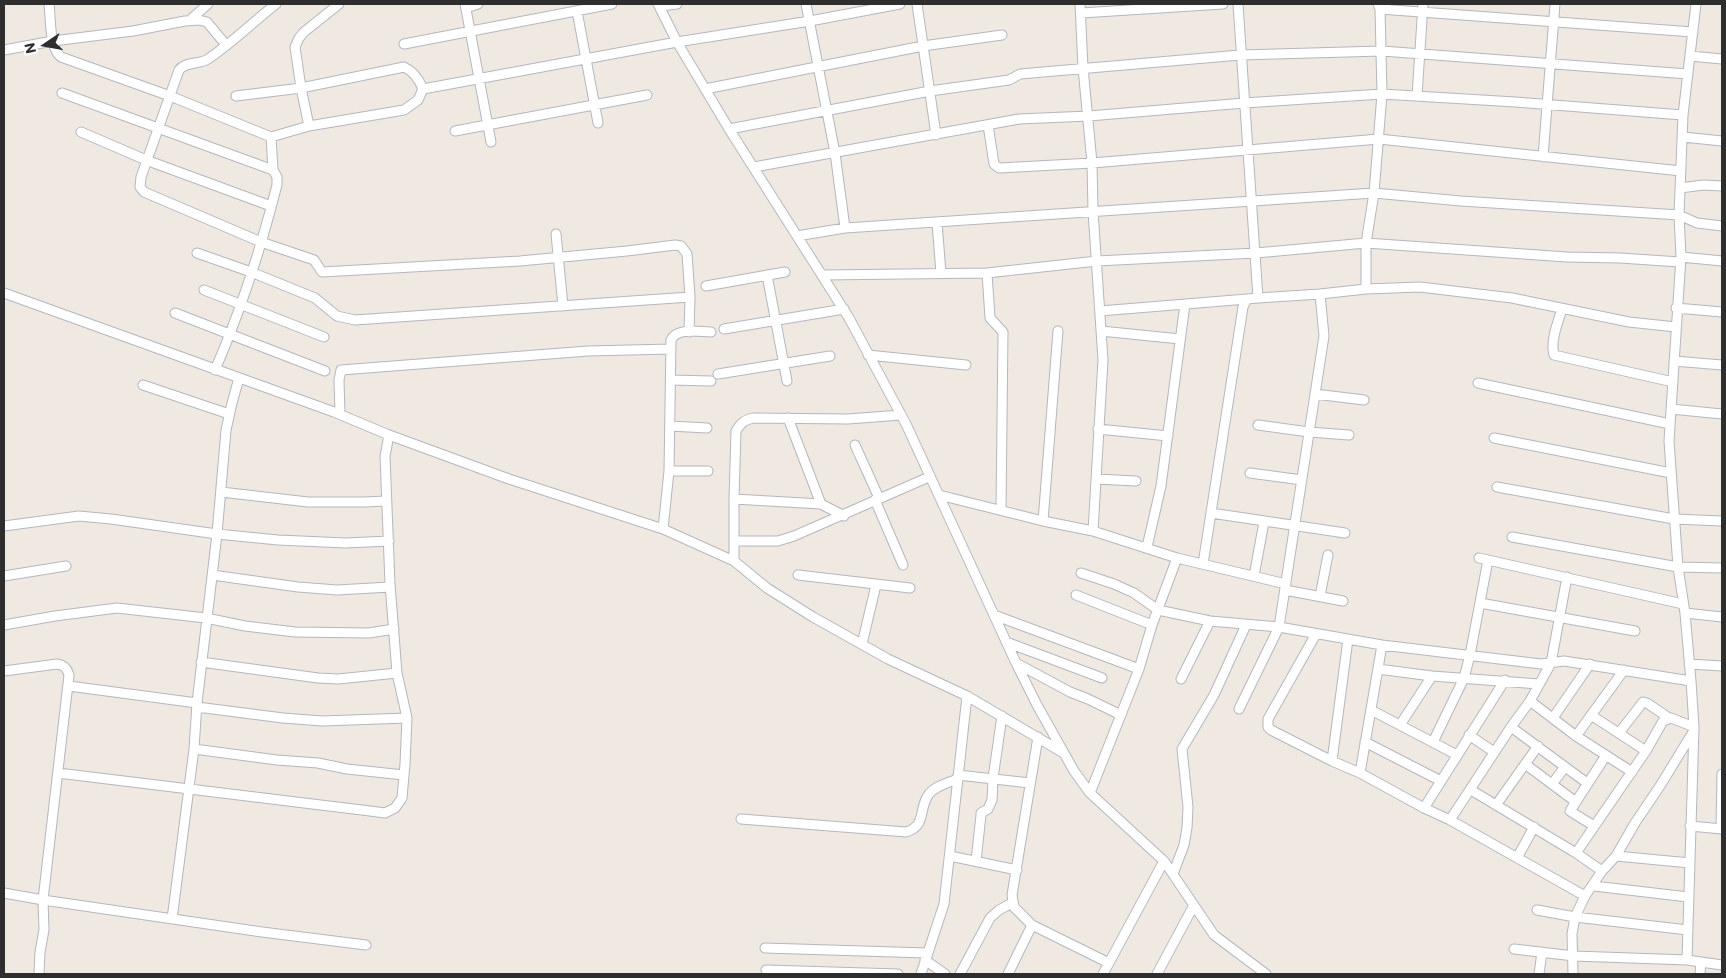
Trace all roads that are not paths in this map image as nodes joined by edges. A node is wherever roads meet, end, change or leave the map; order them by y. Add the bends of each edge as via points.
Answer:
1 (49, 4) edge
2 (208, 4) edge
3 (276, 4) edge
4 (339, 4) edge
5 (478, 4) edge
6 (612, 4) edge
7 (677, 4) edge
8 (806, 4) edge
9 (900, 4) edge
10 (917, 4) edge
11 (1224, 4) edge
12 (1238, 4) edge
13 (1555, 4) edge
14 (1696, 4) edge
15 (659, 5) edge
16 (465, 6) edge
17 (1379, 6) edge
18 (1423, 8) edge
19 (1081, 9) edge
20 (577, 11) junction
21 (190, 20) junction
22 (810, 21) junction
23 (1554, 21) junction
24 (469, 31) junction
25 (1693, 32) junction
26 (1002, 35) dead end
27 (53, 41) junction
28 (677, 42) junction
29 (404, 44) dead end
30 (226, 45) junction
31 (923, 46) junction
32 (4, 50) edge
33 (1382, 51) junction
34 (1419, 54) junction
35 (1240, 55) junction
36 (1690, 56) junction
37 (1722, 59) edge
38 (586, 60) junction
39 (1550, 63) junction
40 (819, 68) junction
41 (1083, 68) junction
42 (1688, 74) junction
43 (479, 78) junction
44 (301, 88) junction
45 (423, 89) junction
46 (705, 89) junction
47 (930, 91) junction
48 (62, 93) dead end
49 (1382, 94) junction
50 (647, 95) dead end
51 (170, 96) junction
52 (236, 96) dead end
53 (1417, 96) junction
54 (1244, 102) junction
55 (594, 105) junction
56 (1547, 105) junction
57 (826, 112) junction
58 (1089, 116) junction
59 (1684, 116) junction
60 (598, 123) dead end
61 (488, 125) junction
62 (988, 125) junction
63 (309, 126) junction
64 (158, 128) junction
65 (729, 129) junction
66 (454, 131) dead end
67 (81, 132) dead end
68 (936, 135) junction
69 (1683, 137) junction
70 (271, 138) junction
71 (1379, 139) junction
72 (490, 142) dead end
73 (1722, 142) edge
74 (1248, 151) junction
75 (835, 153) junction
76 (1543, 157) junction
77 (146, 160) junction
78 (1092, 163) junction
79 (754, 168) junction
80 (273, 170) junction
81 (1681, 171) junction
82 (1722, 186) edge
83 (1680, 188) junction
84 (1374, 193) junction
85 (1252, 200) junction
86 (272, 206) junction
87 (1093, 211) junction
88 (1679, 215) junction
89 (937, 223) junction
90 (1722, 226) edge
91 (845, 228) junction
92 (556, 234) dead end
93 (798, 236) junction
94 (261, 242) junction
95 (1366, 243) junction
96 (197, 253) dead end
97 (1256, 253) junction
98 (559, 257) junction
99 (1681, 259) junction
100 (1097, 261) junction
101 (1722, 261) edge
102 (251, 272) junction
103 (785, 272) dead end
104 (941, 273) junction
105 (987, 273) junction
106 (822, 274) junction
107 (767, 275) junction
108 (706, 286) dead end
109 (1366, 289) junction
110 (204, 290) dead end
111 (4, 293) edge
112 (1320, 294) junction
113 (690, 297) junction
114 (1258, 298) junction
115 (1247, 299) junction
116 (241, 304) junction
117 (1185, 304) junction
118 (563, 306) junction
119 (1562, 308) junction
120 (1676, 308) junction
121 (844, 309) junction
122 (1100, 311) junction
123 (1722, 312) edge
124 (175, 313) dead end
125 (776, 321) junction
126 (1676, 327) junction
127 (724, 329) dead end
128 (1058, 331) dead end
129 (1101, 331) junction
130 (689, 332) junction
131 (711, 332) dead end
132 (230, 334) junction
133 (324, 337) dead end
134 (1180, 339) junction
135 (671, 349) junction
136 (868, 355) junction
137 (830, 356) dead end
138 (1674, 361) junction
139 (784, 363) junction
140 (1722, 364) edge
141 (966, 365) dead end
142 (215, 370) junction
143 (325, 371) dead end
144 (239, 378) junction
145 (671, 380) junction
146 (787, 381) dead end
147 (1673, 382) junction
148 (1478, 383) dead end
149 (143, 385) dead end
150 (1315, 394) junction
151 (1364, 400) dead end
152 (1671, 409) junction
153 (230, 414) junction
154 (340, 414) junction
155 (1722, 414) edge
156 (901, 415) junction
157 (788, 418) junction
158 (1670, 424) junction
159 (1258, 425) dead end
160 (670, 426) junction
161 (707, 428) dead end
162 (1098, 429) junction
163 (1309, 432) junction
164 (389, 435) junction
165 (1349, 435) dead end
166 (1168, 436) junction
167 (1494, 438) dead end
168 (855, 445) dead end
169 (669, 471) junction
170 (708, 471) dead end
171 (1250, 473) dead end
172 (1671, 473) junction
173 (930, 477) junction
174 (1096, 479) junction
175 (1302, 480) junction
176 (1136, 481) dead end
177 (1497, 487) dead end
178 (221, 492) junction
179 (939, 494) junction
180 (877, 499) junction
181 (386, 500) junction
182 (734, 500) junction
183 (821, 504) junction
184 (1001, 510) junction
185 (1211, 513) junction
186 (844, 516) junction
187 (1674, 519) junction
188 (1722, 521) edge
189 (1043, 522) junction
190 (1264, 522) junction
191 (4, 526) edge
192 (1295, 526) junction
193 (663, 529) junction
194 (1093, 531) junction
195 (1345, 533) dead end
196 (217, 534) junction
197 (1512, 537) dead end
198 (389, 541) junction
199 (735, 541) junction
200 (1147, 547) junction
201 (1328, 555) dead end
202 (1177, 558) junction
203 (734, 561) junction
204 (1203, 564) junction
205 (903, 565) dead end
206 (66, 566) dead end
207 (1678, 567) junction
208 (1722, 568) edge
209 (1081, 573) dead end
210 (212, 575) junction
211 (798, 575) dead end
212 (4, 576) edge
213 (1254, 576) junction
214 (1567, 577) junction
215 (876, 585) junction
216 (390, 587) junction
217 (1286, 587) junction
218 (910, 588) dead end
219 (1076, 595) dead end
220 (1320, 596) junction
221 (1344, 601) dead end
222 (1480, 603) junction
223 (1684, 608) junction
224 (1158, 610) junction
225 (994, 615) junction
226 (1560, 617) junction
227 (1722, 617) edge
228 (206, 618) junction
229 (1210, 621) junction
230 (4, 625) edge
231 (1152, 625) junction
232 (1246, 625) junction
233 (1279, 627) junction
234 (394, 629) junction
235 (1635, 631) dead end
236 (1316, 634) junction
237 (1348, 640) junction
238 (1006, 642) junction
239 (862, 644) junction
240 (1382, 644) junction
241 (1470, 656) junction
242 (201, 662) junction
243 (1016, 663) junction
244 (1551, 663) junction
245 (1590, 664) junction
246 (1689, 664) junction
247 (1722, 666) edge
248 (1139, 669) junction
249 (1378, 669) junction
250 (1624, 670) junction
251 (4, 671) edge
252 (397, 673) junction
253 (1432, 676) junction
254 (1102, 678) dead end
255 (1181, 678) dead end
256 (1464, 678) junction
257 (1505, 680) junction
258 (1691, 681) junction
259 (1539, 684) junction
260 (69, 686) junction
261 (967, 696) junction
262 (1530, 701) junction
263 (197, 705) junction
264 (1239, 709) dead end
265 (1370, 710) junction
266 (1120, 715) junction
267 (1591, 715) junction
268 (1002, 716) junction
269 (407, 718) junction
270 (1553, 718) junction
271 (1669, 718) junction
272 (1400, 725) junction
273 (1511, 727) junction
274 (1693, 729) junction
275 (1619, 733) junction
276 (1469, 735) junction
277 (1038, 736) junction
278 (1576, 736) junction
279 (1365, 742) junction
280 (1433, 742) junction
281 (1538, 746) junction
282 (194, 748) junction
283 (1646, 751) junction
284 (1062, 752) junction
285 (1494, 752) junction
286 (1457, 755) junction
287 (1606, 756) junction
288 (1332, 762) junction
289 (1525, 764) junction
290 (1565, 767) junction
291 (1632, 772) junction
292 (58, 773) junction
293 (1360, 773) junction
294 (404, 774) junction
295 (1722, 774) edge
296 (957, 777) junction
297 (993, 778) junction
298 (1441, 781) junction
299 (1030, 783) junction
300 (1587, 783) junction
301 (1552, 784) junction
302 (188, 789) junction
303 (1471, 790) junction
304 (1090, 793) junction
305 (1576, 802) junction
306 (1496, 804) junction
307 (1424, 808) junction
308 (741, 819) dead end
309 (1450, 820) junction
310 (1594, 826) junction
311 (1690, 826) junction
312 (1534, 827) junction
313 (1721, 828) edge
314 (1576, 853) junction
315 (950, 856) junction
316 (1616, 856) junction
317 (1517, 858) junction
318 (976, 861) junction
319 (1164, 861) junction
320 (1690, 863) junction
321 (1017, 870) junction
322 (1602, 871) junction
323 (1173, 874) junction
324 (1594, 886) junction
325 (4, 893) edge
326 (1586, 896) junction
327 (1688, 896) junction
328 (43, 900) junction
329 (1012, 902) junction
330 (1194, 905) junction
331 (1537, 910) dead end
332 (1575, 917) junction
333 (172, 918) junction
334 (1032, 926) junction
335 (1688, 930) junction
336 (366, 945) dead end
337 (765, 948) dead end
338 (1514, 949) dead end
339 (1542, 952) junction
340 (926, 956) junction
341 (1574, 956) junction
342 (1686, 960) junction
343 (1701, 962) junction
344 (1109, 963) junction
345 (1722, 965) edge
346 (766, 970) dead end
347 (39, 974) edge
348 (898, 974) edge
349 (921, 974) edge
350 (945, 974) edge
351 (960, 974) edge
352 (1008, 974) edge
353 (1102, 974) edge
354 (1157, 974) edge
355 (1266, 974) edge
356 (1539, 974) edge
357 (1573, 974) edge
358 (1700, 974) edge

1 - 27 street
2 - 21 street
3 - 30 street
4 - 44 street via 304,32 297,42
5 - 16 street
6 - 20 street
7 - 15 street
8 - 22 street
9 - 22 street
10 - 31 street
11 - 19 street
12 - 35 street
13 - 23 street
14 - 25 street
15 - 28 street
16 - 24 street
17 - 18 street
17 - 33 street
18 - 23 street
18 - 34 street
19 - 41 street
20 - 24 street
20 - 38 street
21 - 27 street
21 - 30 street via 206,22
22 - 28 street
22 - 40 street
23 - 25 street
23 - 39 street
24 - 29 street
24 - 43 street
25 - 36 street
26 - 31 street
27 - 32 street
27 - 51 street via 56,53 66,60
28 - 38 street
28 - 46 street
30 - 51 street via 205,62 182,67
31 - 40 street
31 - 47 street
33 - 34 street
33 - 35 street
33 - 49 street
34 - 39 street
34 - 53 street
35 - 41 street
35 - 54 street
36 - 37 street
36 - 42 street
38 - 43 street
38 - 55 street
39 - 42 street
39 - 56 street
40 - 46 street
40 - 57 street
41 - 47 street via 1020,74 1009,80
41 - 58 street
42 - 59 street
43 - 45 street
43 - 61 street
44 - 45 street via 404,67 411,70
44 - 52 street
44 - 63 street
45 - 63 street via 418,100 404,110
46 - 65 street
47 - 57 street
47 - 68 street
48 - 64 street
49 - 53 street
49 - 54 street
49 - 71 street
50 - 55 street
51 - 64 street
51 - 70 street
53 - 56 street
54 - 58 street
54 - 74 street
55 - 60 street
55 - 61 street
56 - 59 street
56 - 76 street
57 - 65 street
57 - 75 street
58 - 62 street via 1018,119
58 - 78 street
59 - 69 street
61 - 66 street
61 - 72 street
62 - 68 street
62 - 78 street via 994,164 999,168
63 - 70 street
64 - 77 street
64 - 80 street
65 - 79 street
67 - 77 street
68 - 75 street
69 - 73 street
69 - 81 street
70 - 80 street
71 - 74 street
71 - 76 street
71 - 84 street
74 - 78 street
74 - 85 street
75 - 79 street
75 - 91 street
76 - 81 street
77 - 86 street
77 - 94 street via 140,183 144,192
78 - 87 street
79 - 93 street
80 - 86 street via 277,177
81 - 83 street
82 - 83 street
83 - 88 street
84 - 85 street
84 - 88 street
84 - 95 street
85 - 87 street
85 - 97 street
86 - 94 street
87 - 89 street
87 - 100 street
88 - 90 street via 1697,223
88 - 99 street
89 - 91 street
89 - 104 street
91 - 93 street
92 - 98 street
93 - 106 street
94 - 98 street via 314,260 322,272
94 - 102 street
95 - 97 street
95 - 99 street via 1567,258
95 - 109 street
96 - 102 street
97 - 100 street
97 - 114 street
98 - 113 street via 680,246 687,254
98 - 118 street
99 - 101 street
99 - 120 street
100 - 105 street
100 - 122 street
102 - 116 street
102 - 118 street via 315,298 337,316 355,320
103 - 107 street
104 - 105 street
104 - 106 street
105 - 184 street via 990,318 1003,332
106 - 121 street
107 - 108 street
107 - 125 street
109 - 112 street
109 - 119 street via 1436,288
110 - 116 street
111 - 142 street
112 - 114 street
112 - 150 street via 1324,336
113 - 118 street
113 - 130 street
114 - 115 street
115 - 117 street
115 - 185 street via 1243,307
116 - 132 street
116 - 133 street
117 - 122 street
117 - 134 street
119 - 126 street via 1629,322
119 - 147 street via 1554,355
120 - 123 street
120 - 126 street
121 - 125 street
121 - 136 street
122 - 129 street
124 - 132 street
125 - 127 street
125 - 139 street
126 - 138 street
128 - 189 street
129 - 134 street
129 - 162 street via 1103,360
130 - 131 street
130 - 135 street via 673,336
132 - 142 street
132 - 143 street
134 - 166 street
135 - 145 street
135 - 154 street via 588,351 341,370
136 - 141 street
136 - 156 street
137 - 139 street
138 - 140 street
138 - 147 street
139 - 145 street via 714,378
139 - 146 street
142 - 144 street
144 - 153 street
144 - 154 street
145 - 160 street
147 - 152 street
148 - 158 street
149 - 153 street
150 - 151 street
150 - 163 street
152 - 155 street
152 - 158 street
153 - 178 street
154 - 164 street
156 - 157 street
156 - 173 street
157 - 182 street via 753,418 740,424 736,431
157 - 183 street
158 - 172 street
159 - 163 street
160 - 161 street
160 - 169 street
162 - 166 street
162 - 174 street
163 - 165 street
163 - 175 street
164 - 181 street via 385,456
164 - 193 street via 509,479
166 - 200 street
167 - 172 street
168 - 180 street
169 - 170 street
169 - 193 street
171 - 175 street
172 - 187 street
173 - 179 street
173 - 180 street
174 - 176 street
174 - 194 street
175 - 192 street
177 - 187 street
178 - 181 street via 308,502
178 - 196 street
179 - 184 street
179 - 225 street
180 - 186 street
180 - 205 street
181 - 198 street
182 - 183 street
182 - 199 street
183 - 186 street
184 - 189 street
185 - 190 street
185 - 204 street
186 - 199 street via 778,541
187 - 188 street
187 - 207 street
189 - 194 street
190 - 192 street
190 - 213 street
191 - 196 street via 79,516
192 - 195 street
192 - 217 street
193 - 203 street
194 - 200 street
196 - 198 street via 278,540
196 - 210 street
197 - 207 street
198 - 216 street
199 - 203 street
200 - 202 street
201 - 220 street
202 - 204 street
202 - 224 street
203 - 239 street via 767,588
204 - 213 street
206 - 212 street
207 - 208 street
207 - 223 street
209 - 224 street via 1134,593
210 - 216 street via 337,590
210 - 228 street
211 - 215 street
213 - 217 street
214 - 222 street via 1483,559
214 - 223 street
214 - 226 street
215 - 218 street
215 - 239 street
216 - 234 street
217 - 220 street
217 - 233 street
219 - 231 street
220 - 221 street
222 - 226 street
222 - 241 street
223 - 227 street
223 - 246 street
224 - 229 street
224 - 231 street
225 - 238 street
225 - 248 street
226 - 235 street
226 - 244 street
228 - 230 street via 117,608
228 - 234 street via 296,632
228 - 242 street
229 - 232 street
229 - 255 street
231 - 248 street
232 - 233 street
232 - 323 street via 1214,694 1182,748 1187,828
233 - 236 street
233 - 264 street
234 - 252 street
236 - 237 street
236 - 288 street via 1268,723 1271,730
237 - 240 street
237 - 288 street
238 - 243 street
238 - 254 street
239 - 261 street
240 - 241 street
240 - 249 street
241 - 244 street
241 - 256 street
242 - 252 street via 318,678
242 - 263 street
243 - 266 street
243 - 284 street
244 - 245 street
244 - 259 street
245 - 250 street
245 - 270 street
246 - 247 street
246 - 258 street
248 - 266 street
249 - 253 street
249 - 265 street
250 - 258 street
250 - 267 street
251 - 260 street via 63,665 68,670
252 - 269 street
253 - 256 street
253 - 272 street
256 - 257 street
256 - 280 street
257 - 259 street
257 - 276 street
258 - 274 street
259 - 262 street
260 - 263 street
260 - 292 street
261 - 268 street
261 - 296 street
262 - 270 street
262 - 273 street
263 - 269 street via 322,722
263 - 282 street
265 - 272 street
265 - 279 street
266 - 304 street
267 - 275 street
267 - 278 street
268 - 277 street
268 - 297 street
269 - 294 street
270 - 278 street
271 - 274 street
271 - 275 street via 1643,702
271 - 283 street via 1663,721
272 - 280 street
273 - 281 street
273 - 285 street
274 - 311 street
274 - 316 street
275 - 283 street
276 - 285 street
276 - 286 street
277 - 284 street
277 - 299 street
278 - 287 street
279 - 293 street
279 - 298 street
280 - 286 street
281 - 289 street
281 - 290 street
282 - 294 street
282 - 302 street
283 - 291 street
284 - 304 street
285 - 303 street
286 - 298 street
287 - 291 street
287 - 300 street
288 - 293 street
289 - 301 street
289 - 306 street
290 - 300 street
290 - 301 street
291 - 310 street
292 - 302 street
292 - 328 street
293 - 307 street
294 - 302 street via 402,798 395,808 385,812
295 - 313 street
296 - 297 street
296 - 308 street via 928,794 918,826 906,832
296 - 315 street
297 - 299 street
297 - 318 street via 992,800 980,815
298 - 307 street
299 - 321 street
300 - 305 street
301 - 305 street
302 - 333 street
303 - 306 street
303 - 309 street
304 - 319 street
305 - 310 street via 1571,812
306 - 312 street
307 - 309 street
309 - 317 street
310 - 314 street
311 - 313 street
311 - 320 street
312 - 314 street
312 - 317 street
314 - 322 street
315 - 318 street
315 - 340 street via 944,904
316 - 320 street
316 - 322 street
317 - 326 street
318 - 321 street
319 - 323 street
319 - 344 street
320 - 327 street
321 - 329 street
322 - 324 street
323 - 330 street
324 - 326 street
324 - 327 street
325 - 328 street
326 - 332 street
327 - 335 street
328 - 333 street
328 - 347 street via 44,930
329 - 334 street
329 - 351 street via 990,918
330 - 354 street
330 - 355 street via 1214,935
331 - 332 street
332 - 335 street
332 - 341 street via 1572,934
333 - 336 street
334 - 344 street
334 - 352 street
335 - 342 street
337 - 340 street
338 - 339 street
339 - 341 street
339 - 356 street
340 - 349 street
340 - 350 street
341 - 342 street
341 - 357 street
342 - 343 street
343 - 345 street
343 - 358 street
344 - 353 street
346 - 348 street

